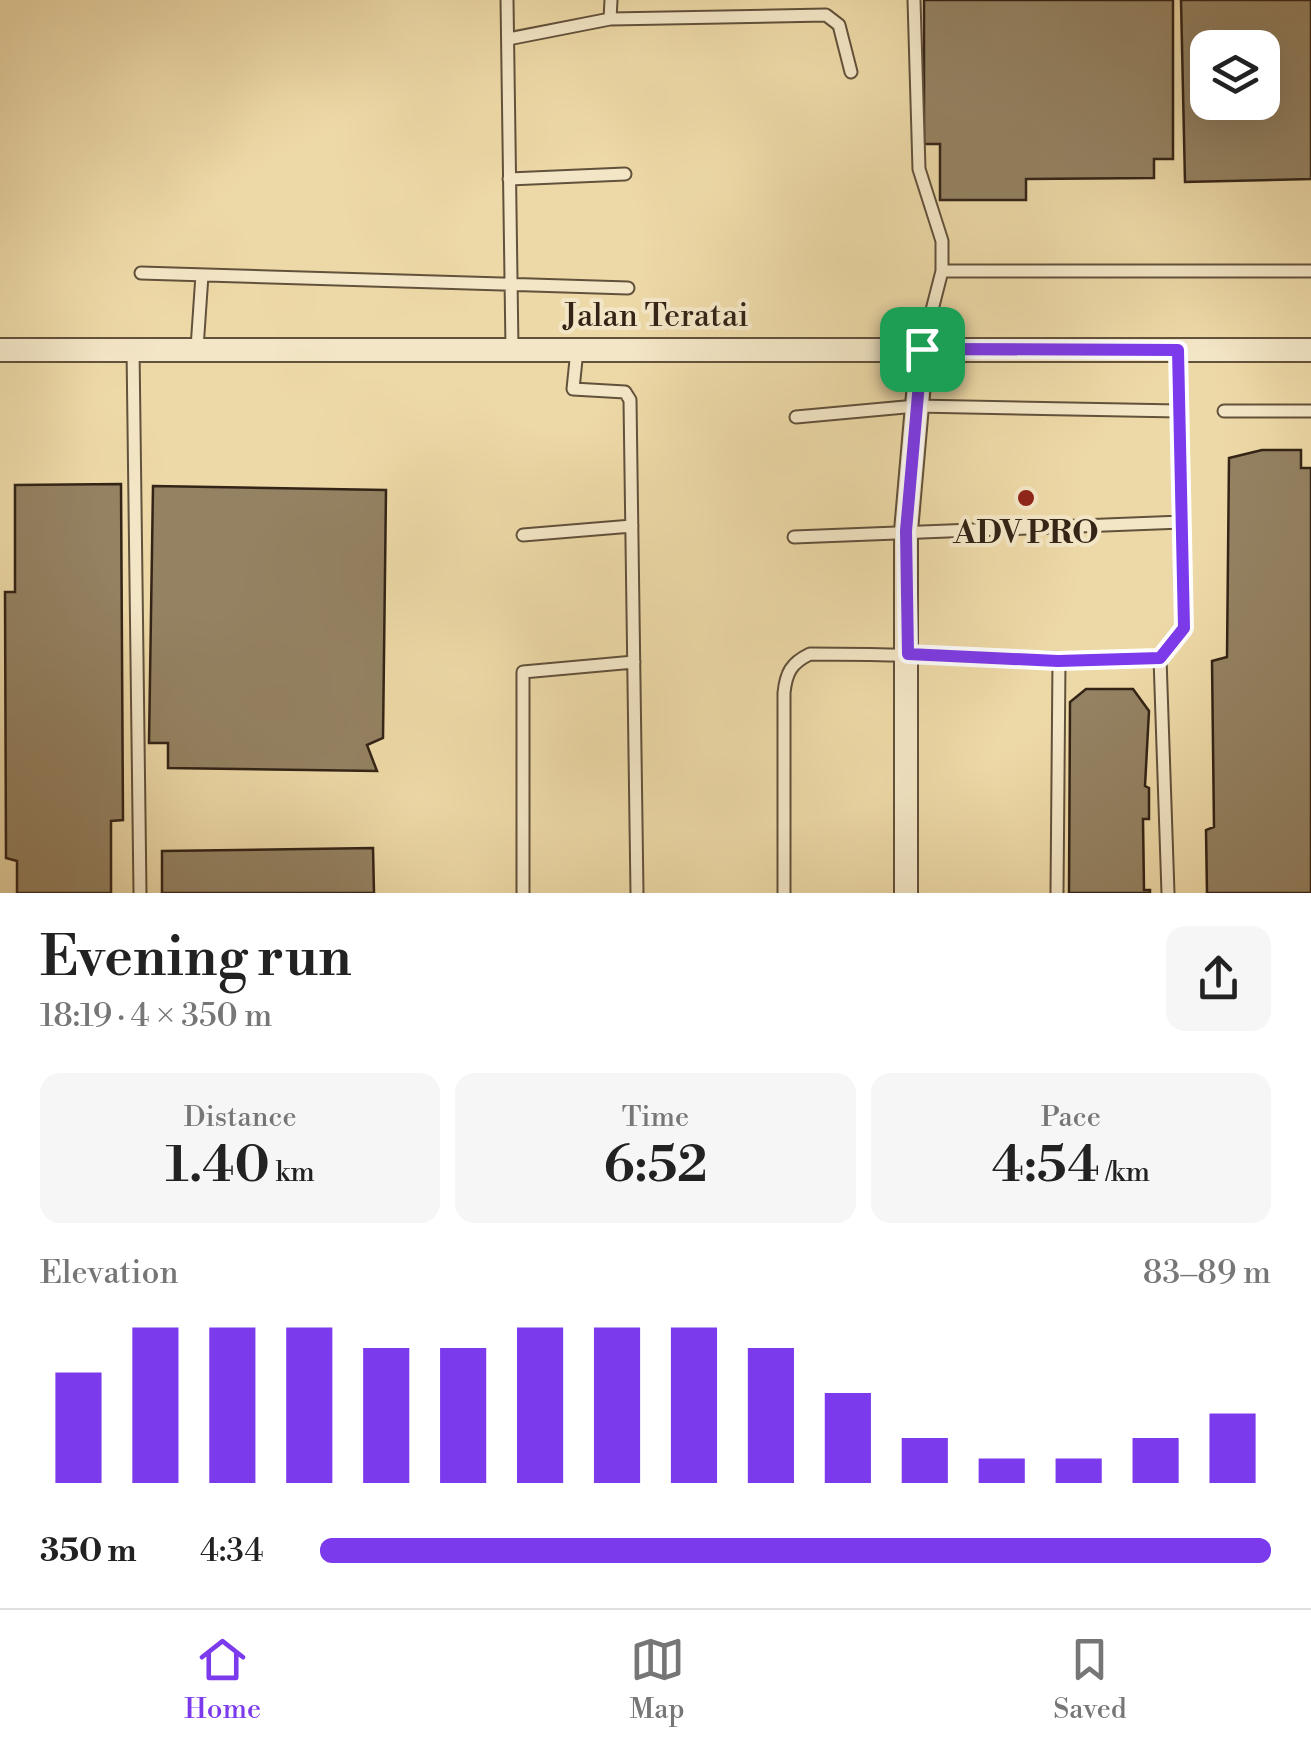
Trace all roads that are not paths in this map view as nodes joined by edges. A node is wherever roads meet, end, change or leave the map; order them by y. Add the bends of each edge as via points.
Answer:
1 (507, 0) edge
2 (611, 0) edge
3 (914, 0) edge
4 (610, 19) junction
5 (508, 39) junction
6 (851, 72) dead end
7 (625, 174) dead end
8 (509, 178) junction
9 (942, 271) junction
10 (1311, 271) edge
11 (141, 273) dead end
12 (202, 274) junction
13 (511, 283) junction
14 (628, 288) dead end
15 (133, 348) junction
16 (197, 348) junction
17 (512, 349) junction
18 (578, 349) junction
19 (922, 349) junction
20 (0, 350) edge
21 (1178, 350) junction
22 (1311, 350) edge
23 (916, 406) junction
24 (1224, 410) dead end
25 (1179, 411) junction
26 (1311, 411) edge
27 (796, 417) dead end
28 (1182, 522) junction
29 (632, 526) junction
30 (906, 531) junction
31 (524, 535) dead end
32 (794, 537) dead end
33 (908, 654) junction
34 (1160, 658) junction
35 (1058, 661) junction
36 (634, 662) junction
37 (140, 893) edge
38 (523, 893) edge
39 (637, 893) edge
40 (784, 893) edge
41 (906, 893) edge
42 (1058, 893) edge
43 (1168, 893) edge

1 - 5 lane
2 - 4 lane
3 - 9 lane via 919,169 942,241
4 - 5 lane
4 - 6 lane via 826,15 839,24
5 - 8 lane
7 - 8 lane
8 - 13 lane
9 - 10 lane
9 - 19 lane
11 - 12 lane
12 - 13 lane
12 - 16 lane
13 - 14 lane
13 - 17 lane
15 - 16 street, Jalan Teratai
15 - 20 street, Jalan Teratai
15 - 37 lane
16 - 17 street, Jalan Teratai
17 - 18 street, Jalan Teratai
18 - 19 street, Jalan Teratai
18 - 29 lane via 572,389 625,392 630,400
19 - 21 street, Jalan Teratai
19 - 23 street
21 - 22 street, Jalan Teratai
21 - 25 lane
23 - 25 lane
23 - 27 lane
23 - 30 street
24 - 26 lane
25 - 28 lane
28 - 30 lane
28 - 34 lane via 1184,628
29 - 31 lane
29 - 36 lane
30 - 32 lane
30 - 33 street
33 - 35 lane
33 - 40 lane via 810,654 790,668 784,693
33 - 41 street
34 - 35 lane
34 - 43 lane
35 - 42 lane
36 - 38 lane via 523,672
36 - 39 lane

